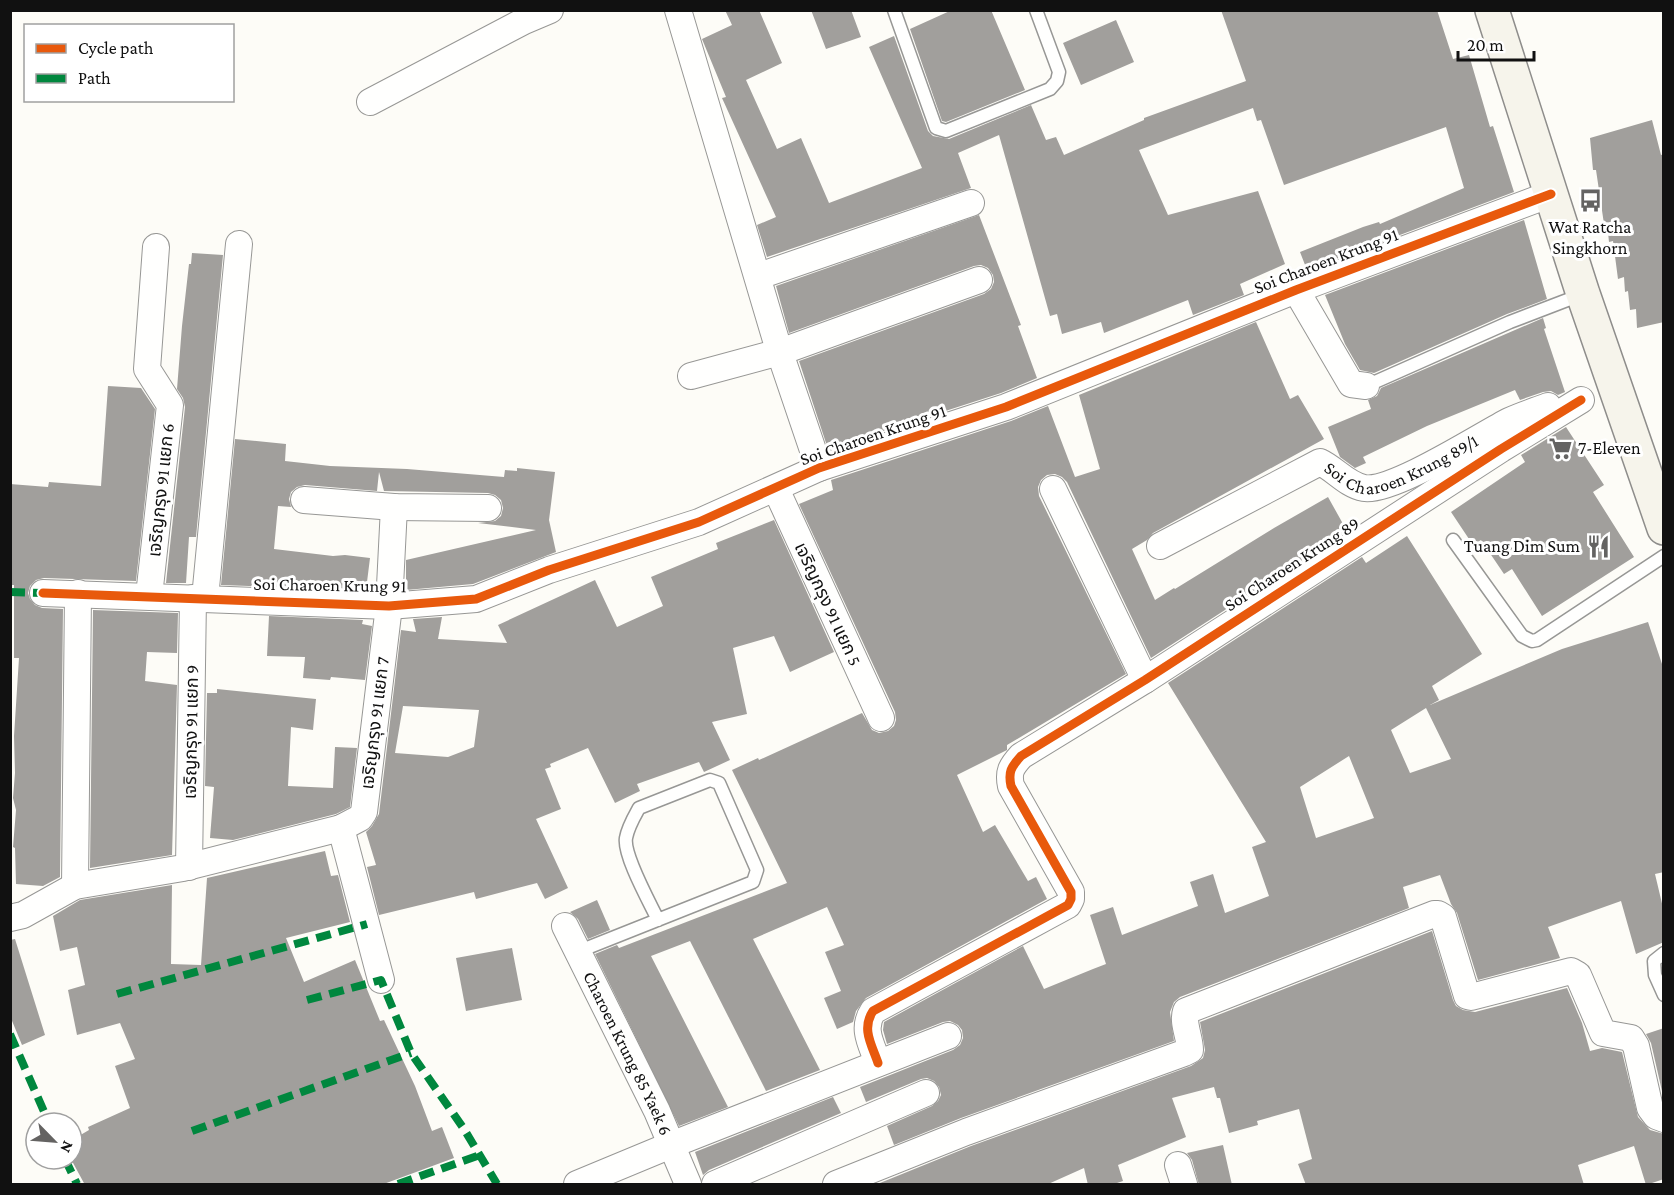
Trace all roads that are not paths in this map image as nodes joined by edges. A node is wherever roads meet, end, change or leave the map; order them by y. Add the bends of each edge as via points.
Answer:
1 (550, 10) edge
2 (678, 10) edge
3 (894, 10) edge
4 (1036, 10) edge
5 (1492, 10) edge
6 (370, 102) dead end
7 (1551, 194) junction
8 (970, 203) dead end
9 (239, 244) dead end
10 (156, 247) dead end
11 (759, 276) junction
12 (979, 280) dead end
13 (1296, 290) junction
14 (1583, 294) junction
15 (780, 352) junction
16 (691, 376) dead end
17 (1614, 384) junction
18 (1366, 386) joint
19 (1581, 400) junction
20 (819, 468) junction
21 (776, 489) junction
22 (1053, 489) dead end
23 (304, 500) dead end
24 (394, 507) junction
25 (488, 508) dead end
26 (1664, 528) edge
27 (1453, 540) dead end
28 (1160, 546) dead end
29 (1664, 556) edge
30 (43, 593) dead end
31 (78, 593) junction
32 (149, 596) junction
33 (199, 598) junction
34 (389, 606) junction
35 (1145, 680) junction
36 (881, 718) dead end
37 (341, 828) junction
38 (189, 867) junction
39 (75, 886) junction
40 (10, 918) edge
41 (658, 920) junction
42 (565, 926) dead end
43 (577, 952) junction
44 (1664, 953) edge
45 (381, 980) dead end
46 (1664, 995) edge
47 (948, 1035) dead end
48 (878, 1063) junction
49 (926, 1093) dead end
50 (1664, 1119) edge
51 (671, 1145) junction
52 (577, 1185) edge
53 (688, 1185) edge
54 (715, 1185) edge
55 (836, 1185) edge

1 - 6 street
2 - 11 street
3 - 4 lane via 936,128 946,132 1050,89 1057,81 1059,72
5 - 7 main road
7 - 13 street, Soi Charoen Krung 91
7 - 14 main road
8 - 11 street
9 - 33 street, เจริญกรุง 91 แยก 9
10 - 32 street, เจริญกรุง 91 แยก 6 via 147,369 170,405
11 - 15 street
12 - 15 street
13 - 18 street via 1351,384
13 - 20 street, Soi Charoen Krung 91 via 1006,407
14 - 17 main road
14 - 18 lane
15 - 16 street
15 - 20 street
17 - 19 street, Soi Charoen Krung 89/1
17 - 26 main road
19 - 28 street, Soi Charoen Krung 89/1 via 1564,400 1510,421 1382,487 1353,485 1320,462
19 - 35 street, Soi Charoen Krung 89
20 - 21 street, Soi Charoen Krung 91
21 - 34 street, Soi Charoen Krung 91 via 699,522 549,570 476,599
21 - 36 street, เจริญกรุง 91 แยก 5
22 - 35 street
23 - 24 street
24 - 25 street
24 - 34 street, เจริญกรุง 91 แยก 7
27 - 29 lane via 1522,636 1532,641
30 - 31 street, Soi Charoen Krung 91
31 - 32 street, Soi Charoen Krung 91
31 - 39 street
32 - 33 street, Soi Charoen Krung 91
33 - 34 street, Soi Charoen Krung 91
33 - 38 street, เจริญกรุง 91 แยก 9
34 - 37 street, เจริญกรุง 91 แยก 7 via 364,812
35 - 48 street, Soi Charoen Krung 89 via 1021,756 1012,766 1011,786 1071,892 1068,905 873,1011 867,1029
37 - 38 street
37 - 45 street
38 - 39 street
39 - 40 street via 23,915
41 - 41 lane via 627,851 626,838 632,820 639,808 711,780 719,783 757,870 753,882
41 - 43 lane
42 - 43 street, Charoen Krung 85 Yaek 6
43 - 51 street, Charoen Krung 85 Yaek 6
44 - 46 lane via 1654,962
47 - 48 street
48 - 51 street
49 - 54 street
50 - 55 street via 1650,1108 1636,1046 1627,1036 1603,1033 1575,972 1467,996 1443,917 1434,914 1186,1011 1190,1050 1184,1053 977,1128
51 - 52 street
51 - 53 street, Charoen Krung 85 Yaek 6

